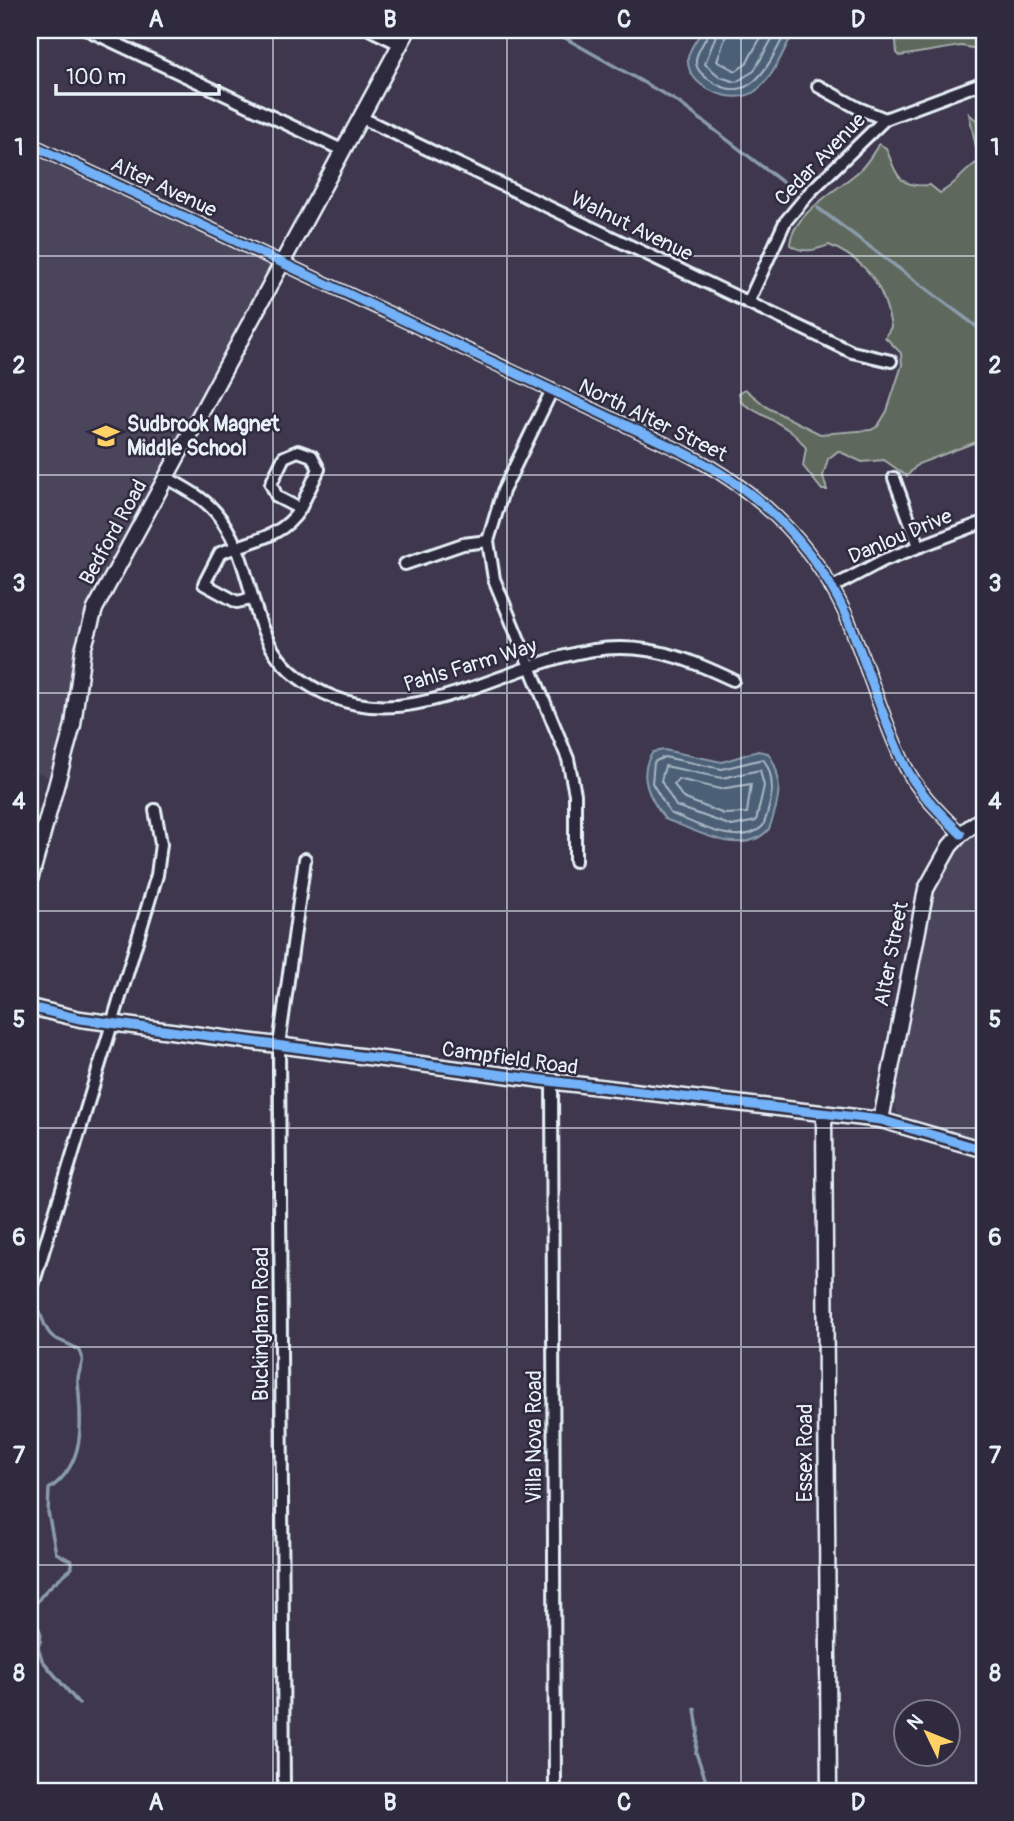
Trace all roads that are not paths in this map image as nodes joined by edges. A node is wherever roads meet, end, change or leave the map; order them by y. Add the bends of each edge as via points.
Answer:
1 (88, 30) edge
2 (371, 30) edge
3 (408, 30) edge
4 (400, 44) junction
5 (984, 82) edge
6 (818, 86) dead end
7 (360, 117) junction
8 (885, 119) junction
9 (30, 144) edge
10 (342, 150) junction
11 (284, 262) junction
12 (748, 303) junction
13 (891, 361) dead end
14 (552, 390) junction
15 (167, 478) junction
16 (894, 478) dead end
17 (300, 509) junction
18 (984, 522) edge
19 (488, 541) junction
20 (919, 546) junction
21 (235, 547) junction
22 (405, 564) dead end
23 (831, 588) junction
24 (251, 599) junction
25 (532, 667) junction
26 (733, 680) dead end
27 (155, 810) dead end
28 (984, 817) edge
29 (961, 834) junction
30 (305, 859) dead end
31 (575, 861) dead end
32 (30, 880) edge
33 (30, 1007) edge
34 (114, 1023) junction
35 (279, 1045) junction
36 (552, 1082) junction
37 (824, 1115) junction
38 (881, 1120) junction
39 (984, 1150) edge
40 (30, 1295) edge
41 (284, 1791) edge
42 (555, 1791) edge
43 (829, 1791) edge

1 - 10 street
2 - 4 street
3 - 4 street, Bedford Road
4 - 7 street, Bedford Road
5 - 8 street
6 - 8 street
7 - 10 street, Bedford Road
7 - 12 street, Walnut Avenue
8 - 12 street, Cedar Avenue via 785,222
9 - 11 street, Alter Avenue
10 - 11 street, Bedford Road
11 - 14 street, North Alter Street
11 - 15 street, Bedford Road
12 - 13 street, Walnut Avenue via 852,352
14 - 19 street via 503,491
14 - 23 street, North Alter Street via 736,481 799,540
15 - 21 street, Pahls Farm Way via 209,505
15 - 32 street, Bedford Road via 88,630 74,725
16 - 20 street
17 - 17 street via 277,496 271,484 284,457 298,451 312,456 319,469
17 - 21 street via 284,529
18 - 20 street, Danlou Drive
19 - 22 street via 463,544
19 - 25 street via 494,579
20 - 23 street, Danlou Drive
21 - 24 street, Pahls Farm Way
21 - 24 street via 220,553 204,584 237,602
23 - 29 street, North Alter Street via 905,765
24 - 25 street, Pahls Farm Way via 264,634 285,666 315,689 351,704 412,705
25 - 26 street, Pahls Farm Way via 621,648 680,657
25 - 31 street via 573,775
27 - 34 street via 160,859
28 - 29 street, Alter Street
29 - 38 street, Alter Street via 926,889
30 - 35 street, Buckingham Road
33 - 34 street, Campfield Road
34 - 35 street, Campfield Road
34 - 40 street
35 - 36 street, Campfield Road
35 - 41 street, Buckingham Road
36 - 37 street, Campfield Road
36 - 42 street, Villa Nova Road
37 - 38 street, Campfield Road
37 - 43 street, Essex Road
38 - 39 street, Campfield Road

